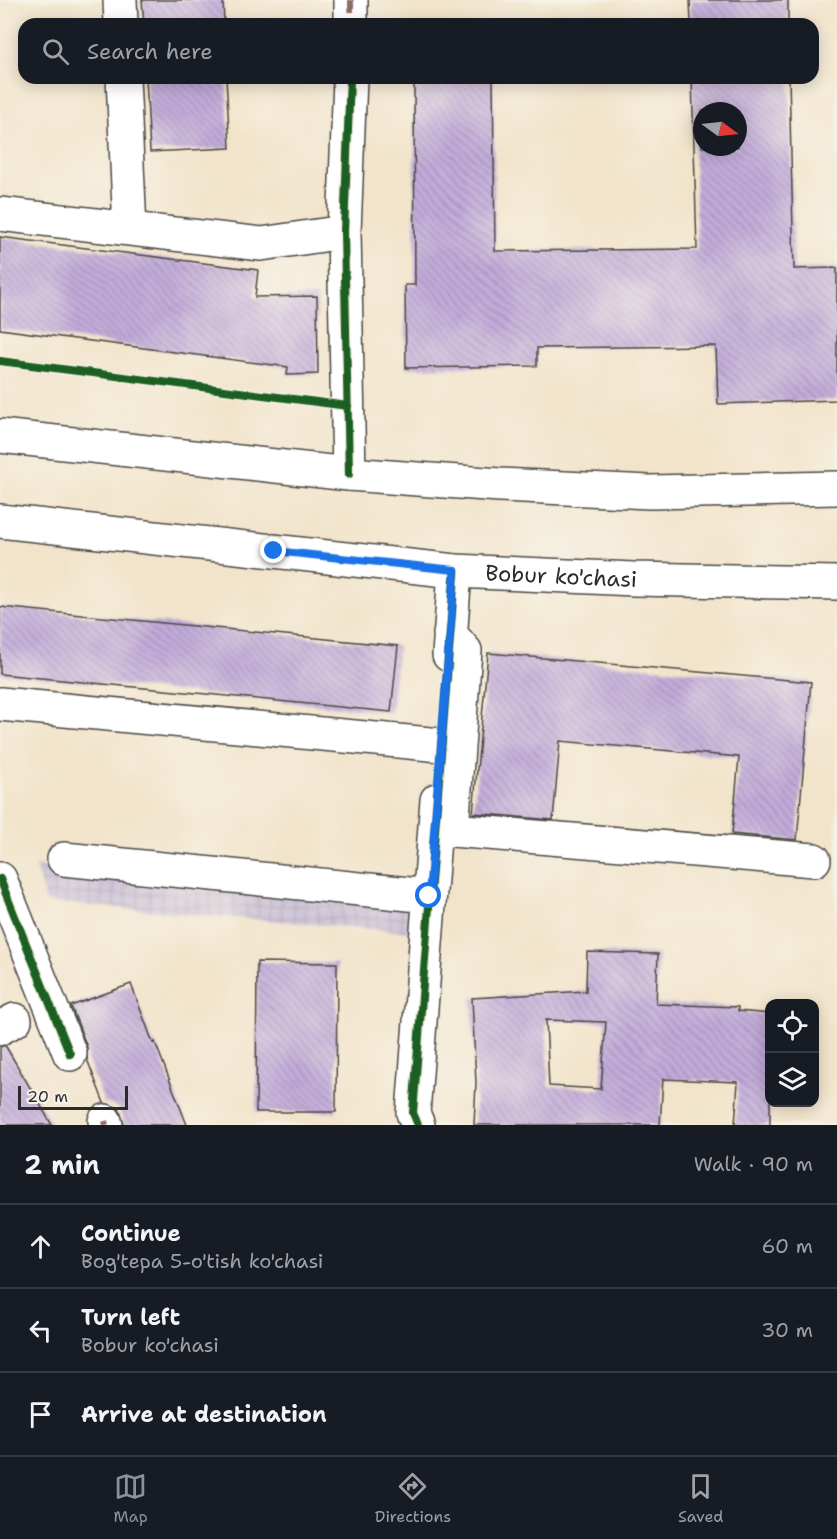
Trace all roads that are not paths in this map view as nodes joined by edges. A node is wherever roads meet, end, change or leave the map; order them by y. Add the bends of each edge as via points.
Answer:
1 (120, 0) edge
2 (351, 0) edge
3 (121, 18) edge
4 (351, 18) edge
5 (123, 84) edge
6 (350, 84) edge
7 (0, 214) edge
8 (130, 229) junction
9 (344, 232) junction
10 (0, 436) edge
11 (349, 474) junction
12 (837, 488) edge
13 (0, 521) edge
14 (455, 570) junction
15 (837, 583) edge
16 (450, 634) junction
17 (0, 704) edge
18 (441, 745) junction
19 (63, 859) dead end
20 (814, 860) dead end
21 (0, 879) edge
22 (429, 896) junction
23 (70, 1054) dead end
24 (417, 1125) edge

1 - 3 main road
2 - 4 main road
5 - 8 main road
6 - 9 main road
7 - 8 main road
8 - 9 main road via 261,244
9 - 11 main road
10 - 11 main road
11 - 12 main road via 650,492
13 - 14 main road, Bobur ko'chasi
14 - 15 main road, Bobur ko'chasi
14 - 16 main road
16 - 18 main road
16 - 20 main road via 465,651 452,830
17 - 18 main road
18 - 22 main road
19 - 22 main road
21 - 23 main road
22 - 24 main road via 413,1113

